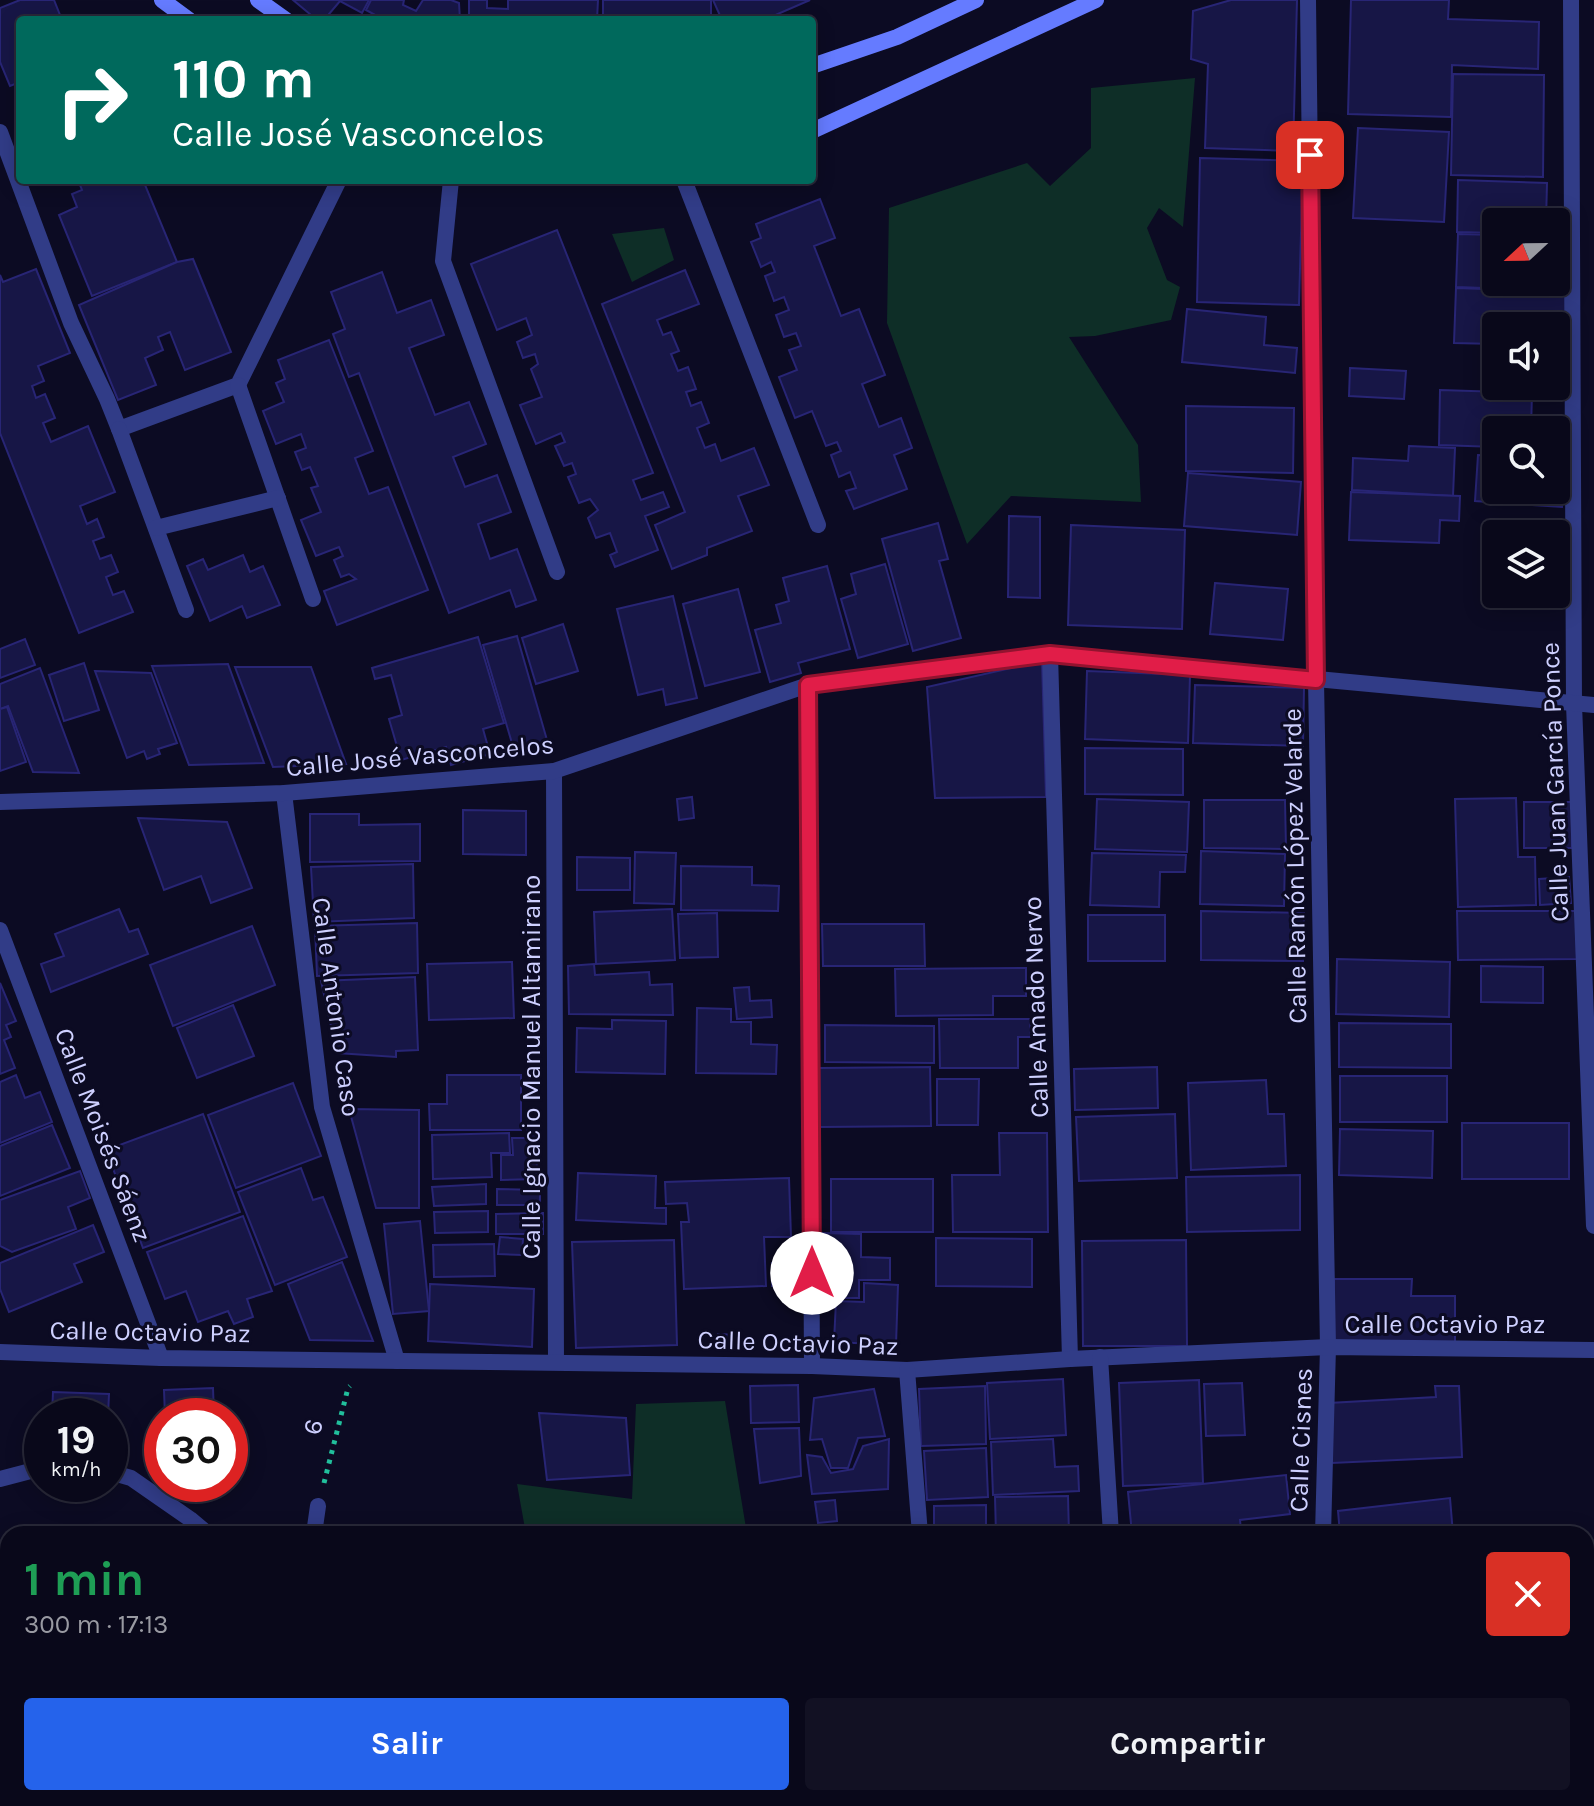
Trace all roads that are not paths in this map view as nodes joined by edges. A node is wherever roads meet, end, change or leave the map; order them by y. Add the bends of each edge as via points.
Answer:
1 (162, 0) edge
2 (258, 0) edge
3 (976, 0) edge
4 (1094, 0) edge
5 (1308, 0) edge
6 (1571, 0) edge
7 (184, 16) edge
8 (280, 16) edge
9 (816, 65) edge
10 (816, 129) edge
11 (0, 132) edge
12 (16, 175) edge
13 (19, 184) edge
14 (337, 184) edge
15 (451, 184) edge
16 (686, 184) edge
17 (238, 385) junction
18 (119, 429) junction
19 (278, 498) junction
20 (818, 525) dead end
21 (156, 528) junction
22 (557, 572) dead end
23 (313, 599) dead end
24 (186, 610) dead end
25 (1050, 654) junction
26 (1316, 680) junction
27 (808, 685) junction
28 (1574, 704) junction
29 (1594, 705) edge
30 (554, 771) junction
31 (284, 793) junction
32 (0, 802) edge
33 (0, 930) edge
34 (1594, 1226) edge
35 (1328, 1347) junction
36 (1594, 1350) edge
37 (0, 1352) edge
38 (1100, 1357) junction
39 (161, 1358) junction
40 (1070, 1359) junction
41 (397, 1361) junction
42 (556, 1362) junction
43 (812, 1366) junction
44 (907, 1370) junction
45 (24, 1473) edge
46 (128, 1477) edge
47 (0, 1479) edge
48 (318, 1506) road end
49 (198, 1526) edge
50 (315, 1526) edge
51 (919, 1526) edge
52 (1111, 1526) edge
53 (1323, 1526) edge

1 - 7 street
2 - 8 street
3 - 9 street via 897,37
4 - 10 street
5 - 26 street, Calle Ramón López Velarde
6 - 28 street, Calle Juan García Ponce
11 - 12 street
13 - 18 street via 71,323
14 - 17 street
15 - 22 street via 443,261
16 - 20 street
17 - 18 street
17 - 19 street
18 - 21 street
19 - 21 street
19 - 23 street
21 - 24 street
25 - 26 street, Calle José Vasconcelos
25 - 27 street, Calle José Vasconcelos
25 - 40 street, Calle Amado Nervo
26 - 28 street, Calle José Vasconcelos
26 - 35 street, Calle Ramón López Velarde
27 - 30 street, Calle José Vasconcelos
27 - 43 street
28 - 29 street, Calle José Vasconcelos
28 - 34 street, Calle Juan García Ponce
30 - 31 street, Calle José Vasconcelos
30 - 42 street, Calle Ignacio Manuel Altamirano
31 - 32 street, Calle José Vasconcelos
31 - 41 street, Calle Antonio Caso via 322,1107
33 - 39 street, Calle Moisés Sáenz
35 - 36 street, Calle Octavio Paz
35 - 38 street, Calle Octavio Paz
35 - 53 street, Calle Cisnes
37 - 39 street, Calle Octavio Paz
38 - 40 street, Calle Octavio Paz
38 - 52 street
39 - 41 street, Calle Octavio Paz
40 - 44 street, Calle Octavio Paz
41 - 42 street, Calle Octavio Paz
42 - 43 street, Calle Octavio Paz
43 - 44 street, Calle Octavio Paz
44 - 51 street
45 - 47 street
46 - 49 street
48 - 50 street

